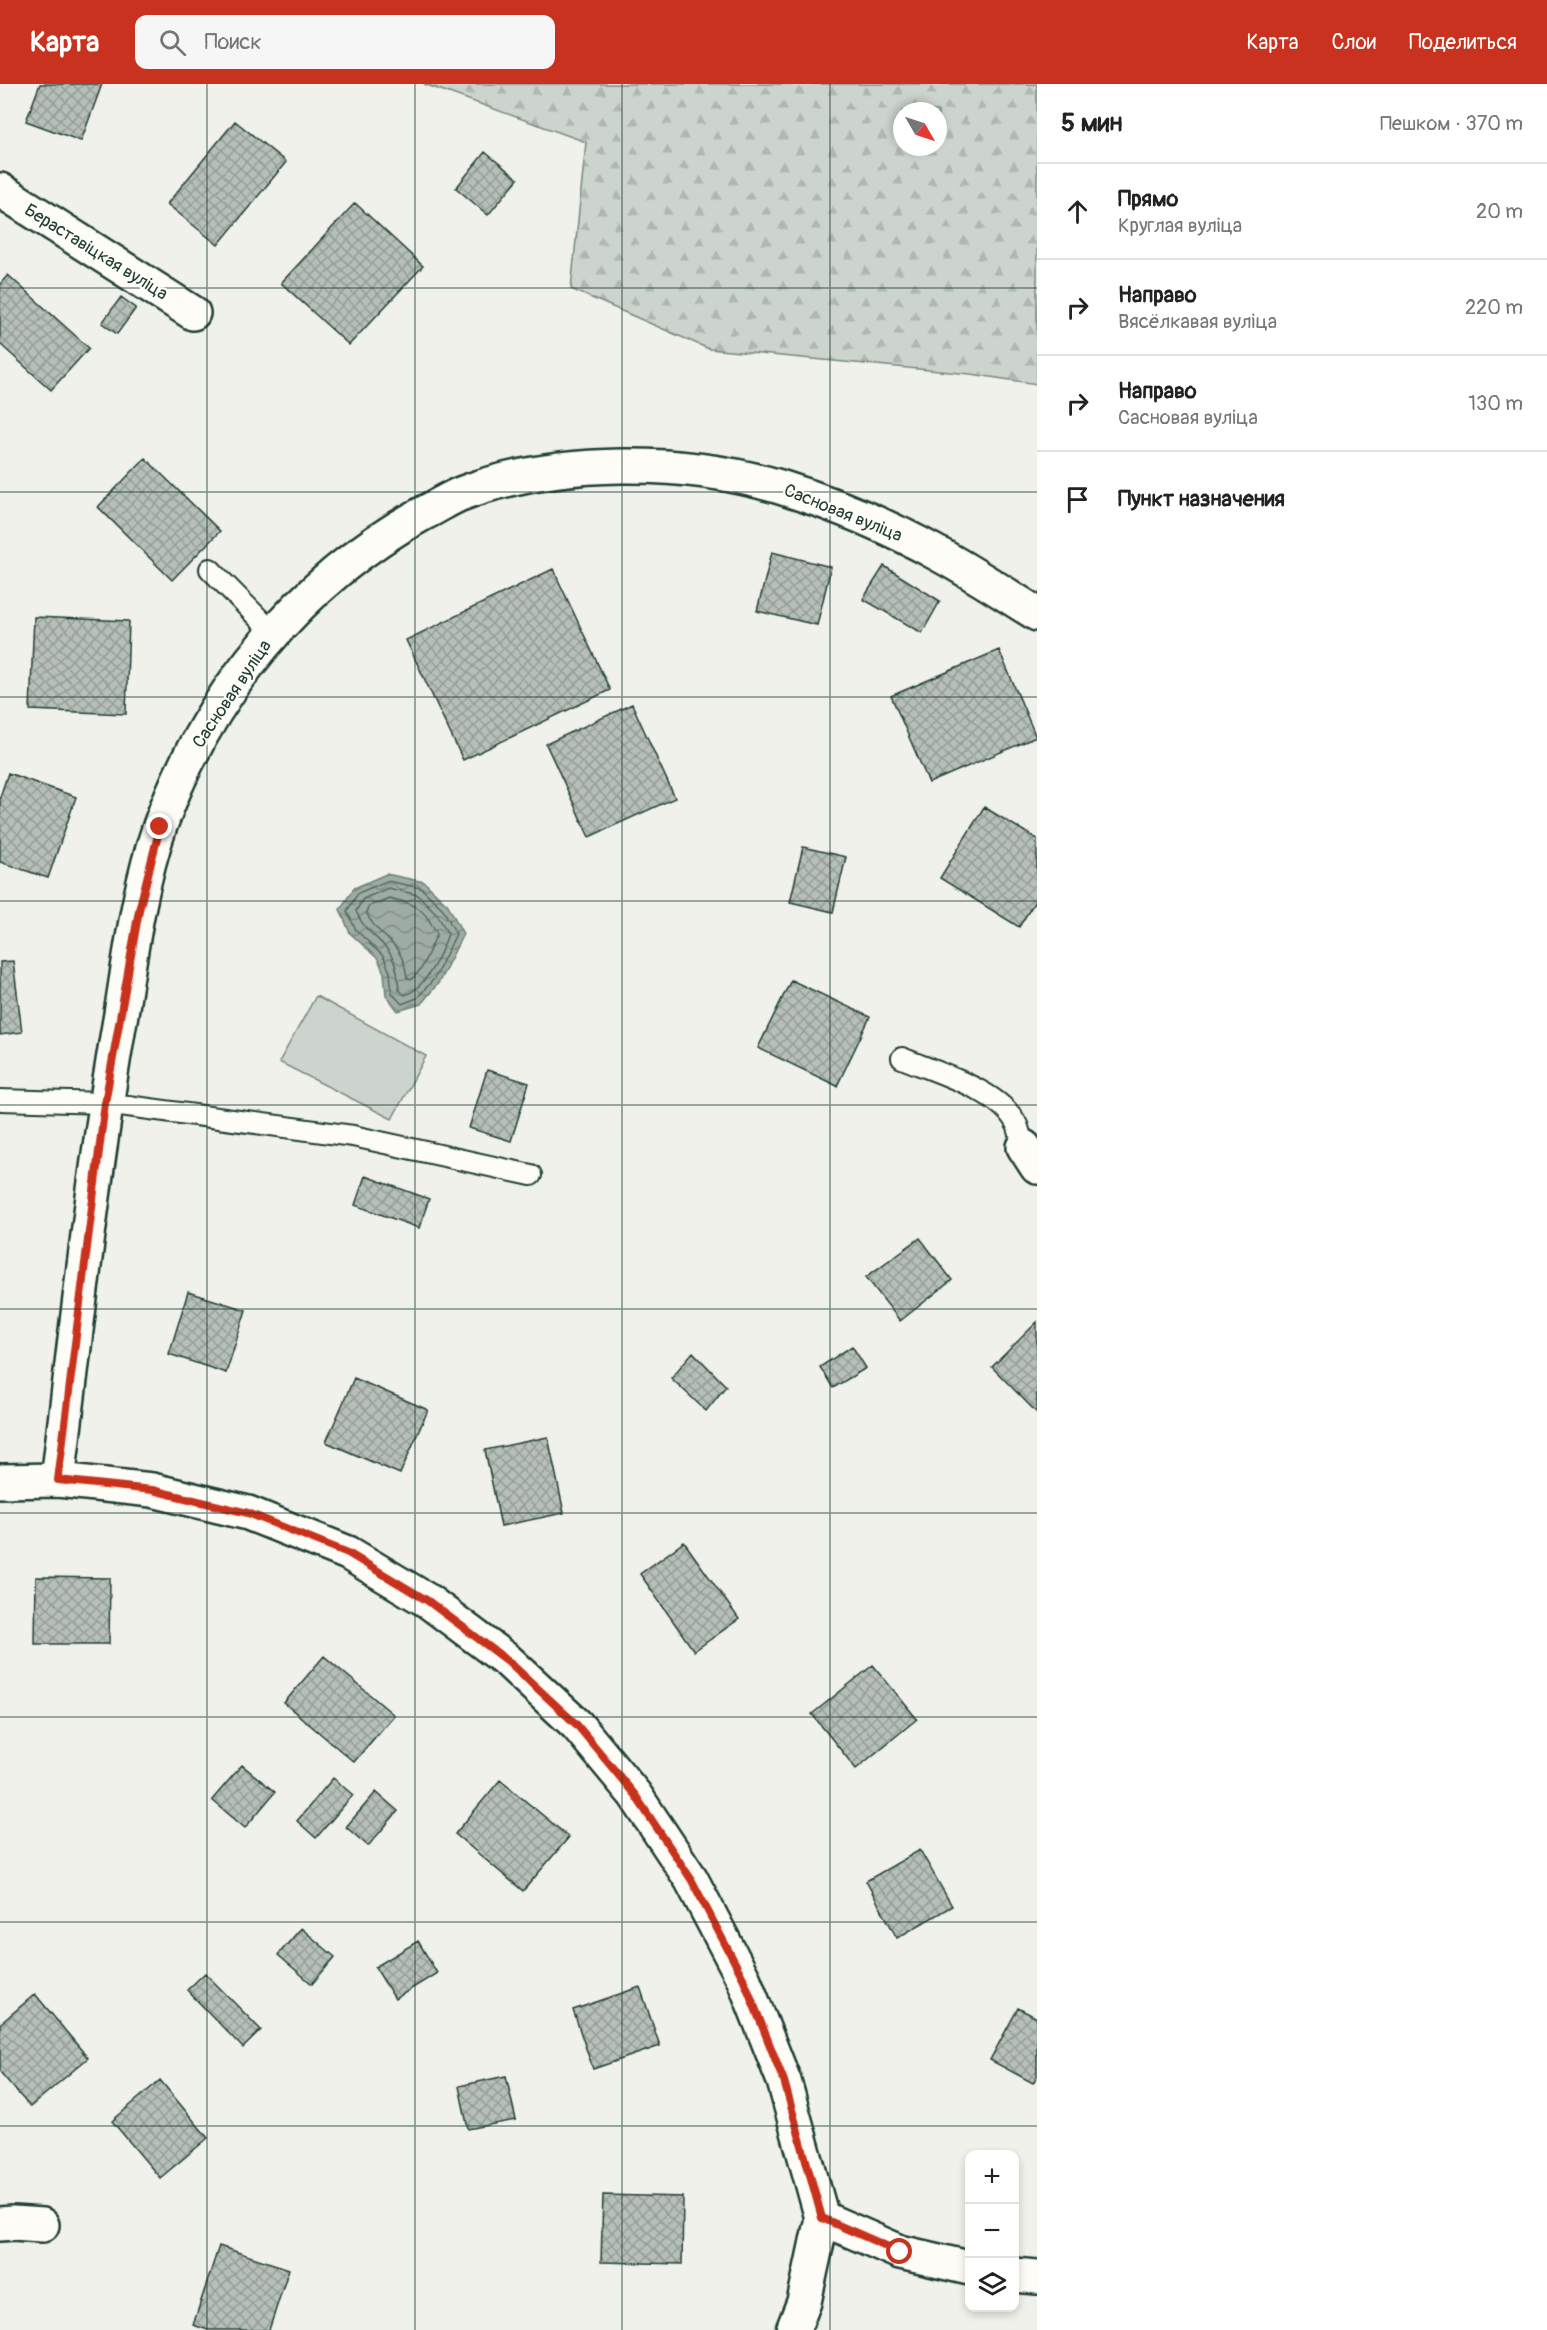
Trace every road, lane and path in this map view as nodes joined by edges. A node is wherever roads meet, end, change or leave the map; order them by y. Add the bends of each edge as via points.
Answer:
1 (0, 190) edge
2 (193, 313) dead end
3 (210, 569) dead end
4 (1037, 614) edge
5 (273, 633) junction
6 (902, 1058) dead end
7 (0, 1100) edge
8 (105, 1103) junction
9 (1030, 1157) edge
10 (531, 1175) dead end
11 (58, 1480) junction
12 (0, 1481) edge
13 (822, 2218) junction
14 (0, 2224) edge
15 (42, 2225) dead end
16 (965, 2267) edge
17 (1019, 2275) edge
18 (1037, 2277) edge
19 (793, 2330) edge

1 - 2 street, Бераставіцкая вуліца
3 - 5 lane
4 - 5 street, Сасновая вуліца via 941,555 856,514 777,486 704,471 625,465 542,472 461,494 398,528 329,577
5 - 8 street, Сасновая вуліца via 227,696 195,749 160,827 139,910
6 - 9 lane via 981,1091 1006,1110 1017,1124
7 - 8 lane
8 - 10 lane via 352,1136
8 - 11 street, Сасновая вуліца
11 - 12 street
11 - 13 street via 152,1490 248,1513 348,1553 428,1601 508,1661 577,1725 635,1795 691,1879 744,1980 784,2081
13 - 16 street via 900,2252
13 - 19 street via 804,2301
14 - 15 street
17 - 18 street

